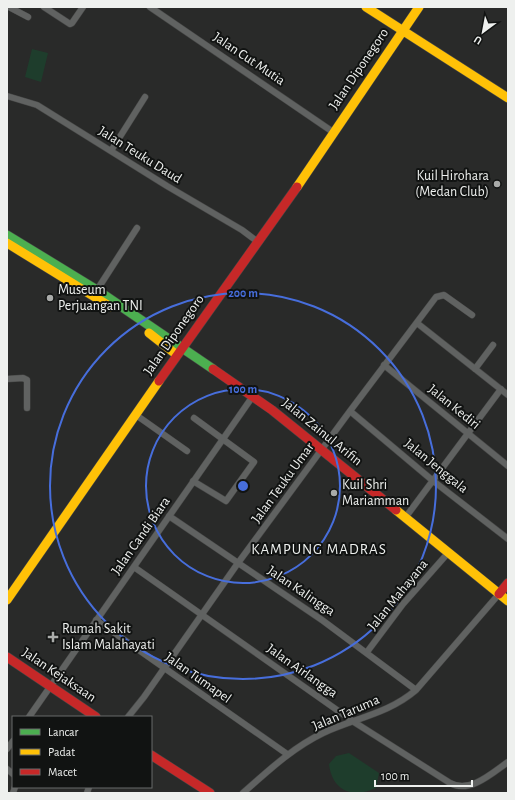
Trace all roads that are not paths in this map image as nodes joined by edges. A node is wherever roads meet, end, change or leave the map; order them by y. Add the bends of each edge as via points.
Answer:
1 (9, 7) edge
2 (44, 7) edge
3 (83, 7) edge
4 (150, 7) edge
5 (366, 7) edge
6 (419, 7) edge
7 (28, 17) dead end
8 (402, 31) junction
9 (7, 96) edge
10 (144, 97) dead end
11 (508, 98) edge
12 (333, 132) junction
13 (112, 151) junction
14 (137, 228) dead end
15 (7, 234) edge
16 (258, 242) junction
17 (7, 243) edge
18 (82, 285) junction
19 (97, 290) junction
20 (472, 315) dead end
21 (417, 323) junction
22 (493, 345) dead end
23 (180, 351) junction
24 (384, 365) junction
25 (475, 369) junction
26 (7, 379) edge
27 (500, 389) junction
28 (508, 395) edge
29 (251, 398) junction
30 (27, 408) dead end
31 (350, 411) junction
32 (136, 415) junction
33 (194, 418) dead end
34 (468, 434) junction
35 (223, 438) junction
36 (322, 450) junction
37 (187, 451) dead end
38 (508, 466) edge
39 (432, 480) junction
40 (193, 481) junction
41 (169, 516) junction
42 (405, 518) junction
43 (508, 539) edge
44 (448, 553) junction
45 (238, 563) junction
46 (134, 567) junction
47 (508, 583) edge
48 (499, 594) junction
49 (7, 600) edge
50 (508, 601) edge
51 (203, 615) junction
52 (96, 620) junction
53 (367, 652) junction
54 (7, 657) edge
55 (164, 669) junction
56 (51, 685) junction
57 (416, 690) junction
58 (30, 716) edge
59 (95, 716) edge
60 (129, 716) edge
61 (354, 722) junction
62 (288, 754) junction
63 (152, 755) edge
64 (508, 762) edge
65 (210, 793) edge
66 (243, 793) edge

1 - 7 street
2 - 3 street via 71,24
4 - 12 street, Jalan Cut Mutia
5 - 8 main road
6 - 8 main road, Jalan Diponegoro
8 - 11 main road
8 - 12 main road, Jalan Diponegoro
9 - 13 street, Jalan Teuku Daud via 37,105
10 - 13 street
12 - 16 main road, Jalan Diponegoro
13 - 16 street, Jalan Teuku Daud
14 - 19 street
15 - 18 main road, Jalan Zainul Arifin
16 - 23 main road, Jalan Diponegoro
17 - 18 main road, Jalan Zainul Arifin
18 - 19 main road, Jalan Zainul Arifin
18 - 23 main road, Jalan Zainul Arifin
19 - 23 main road, Jalan Zainul Arifin
20 - 21 street, Jalan Teuku Umar via 444,295 436,297
21 - 24 street, Jalan Teuku Umar
21 - 25 street
22 - 25 street
23 - 29 main road, Jalan Zainul Arifin
23 - 32 main road, Jalan Diponegoro
24 - 31 street, Jalan Teuku Umar
24 - 34 street, Jalan Kediri
25 - 27 street
26 - 30 street via 27,380
27 - 28 street
27 - 34 street
29 - 35 street, Jalan Candi Biara
29 - 36 main road, Jalan Zainul Arifin via 272,410
31 - 36 street, Jalan Teuku Umar
31 - 39 street, Jalan Jenggala
32 - 37 street
32 - 49 main road, Jalan Diponegoro
33 - 35 street
34 - 38 street, Jalan Kediri
34 - 39 street
35 - 40 street, Jalan Candi Biara
35 - 40 street via 252,459 254,464 226,501
36 - 42 main road, Jalan Zainul Arifin
36 - 45 street, Jalan Teuku Umar
39 - 42 street
39 - 43 street, Jalan Jenggala
40 - 41 street, Jalan Candi Biara
41 - 45 street, Jalan Kalingga
41 - 46 street, Jalan Candi Biara
42 - 44 main road, Jalan Zainul Arifin
44 - 48 main road, Jalan Zainul Arifin
44 - 53 street, Jalan Mahayana via 403,604
45 - 51 street, Jalan Teuku Umar
45 - 53 street, Jalan Kalingga
46 - 51 street, Jalan Airlangga
46 - 52 street, Jalan Candi Biara
47 - 48 main road
48 - 50 main road, Jalan Zainul Arifin
48 - 57 street, Jalan Taruma
51 - 55 street, Jalan Teuku Umar
51 - 61 street, Jalan Airlangga
52 - 55 street, Jalan Tumapel
52 - 56 street, Jalan Candi Biara
53 - 57 street, Jalan Kalingga
54 - 56 main road, Jalan Kejaksaan
55 - 60 street, Jalan Teuku Umar
55 - 62 street, Jalan Tumapel
56 - 58 street, Jalan Candi Biara
56 - 59 main road, Jalan Kejaksaan
57 - 61 street, Jalan Taruma via 380,713
61 - 62 street, Jalan Taruma via 324,733
61 - 64 street, Jalan Airlangga via 450,783 461,787 481,780
62 - 66 street, Jalan Taruma
63 - 65 main road

